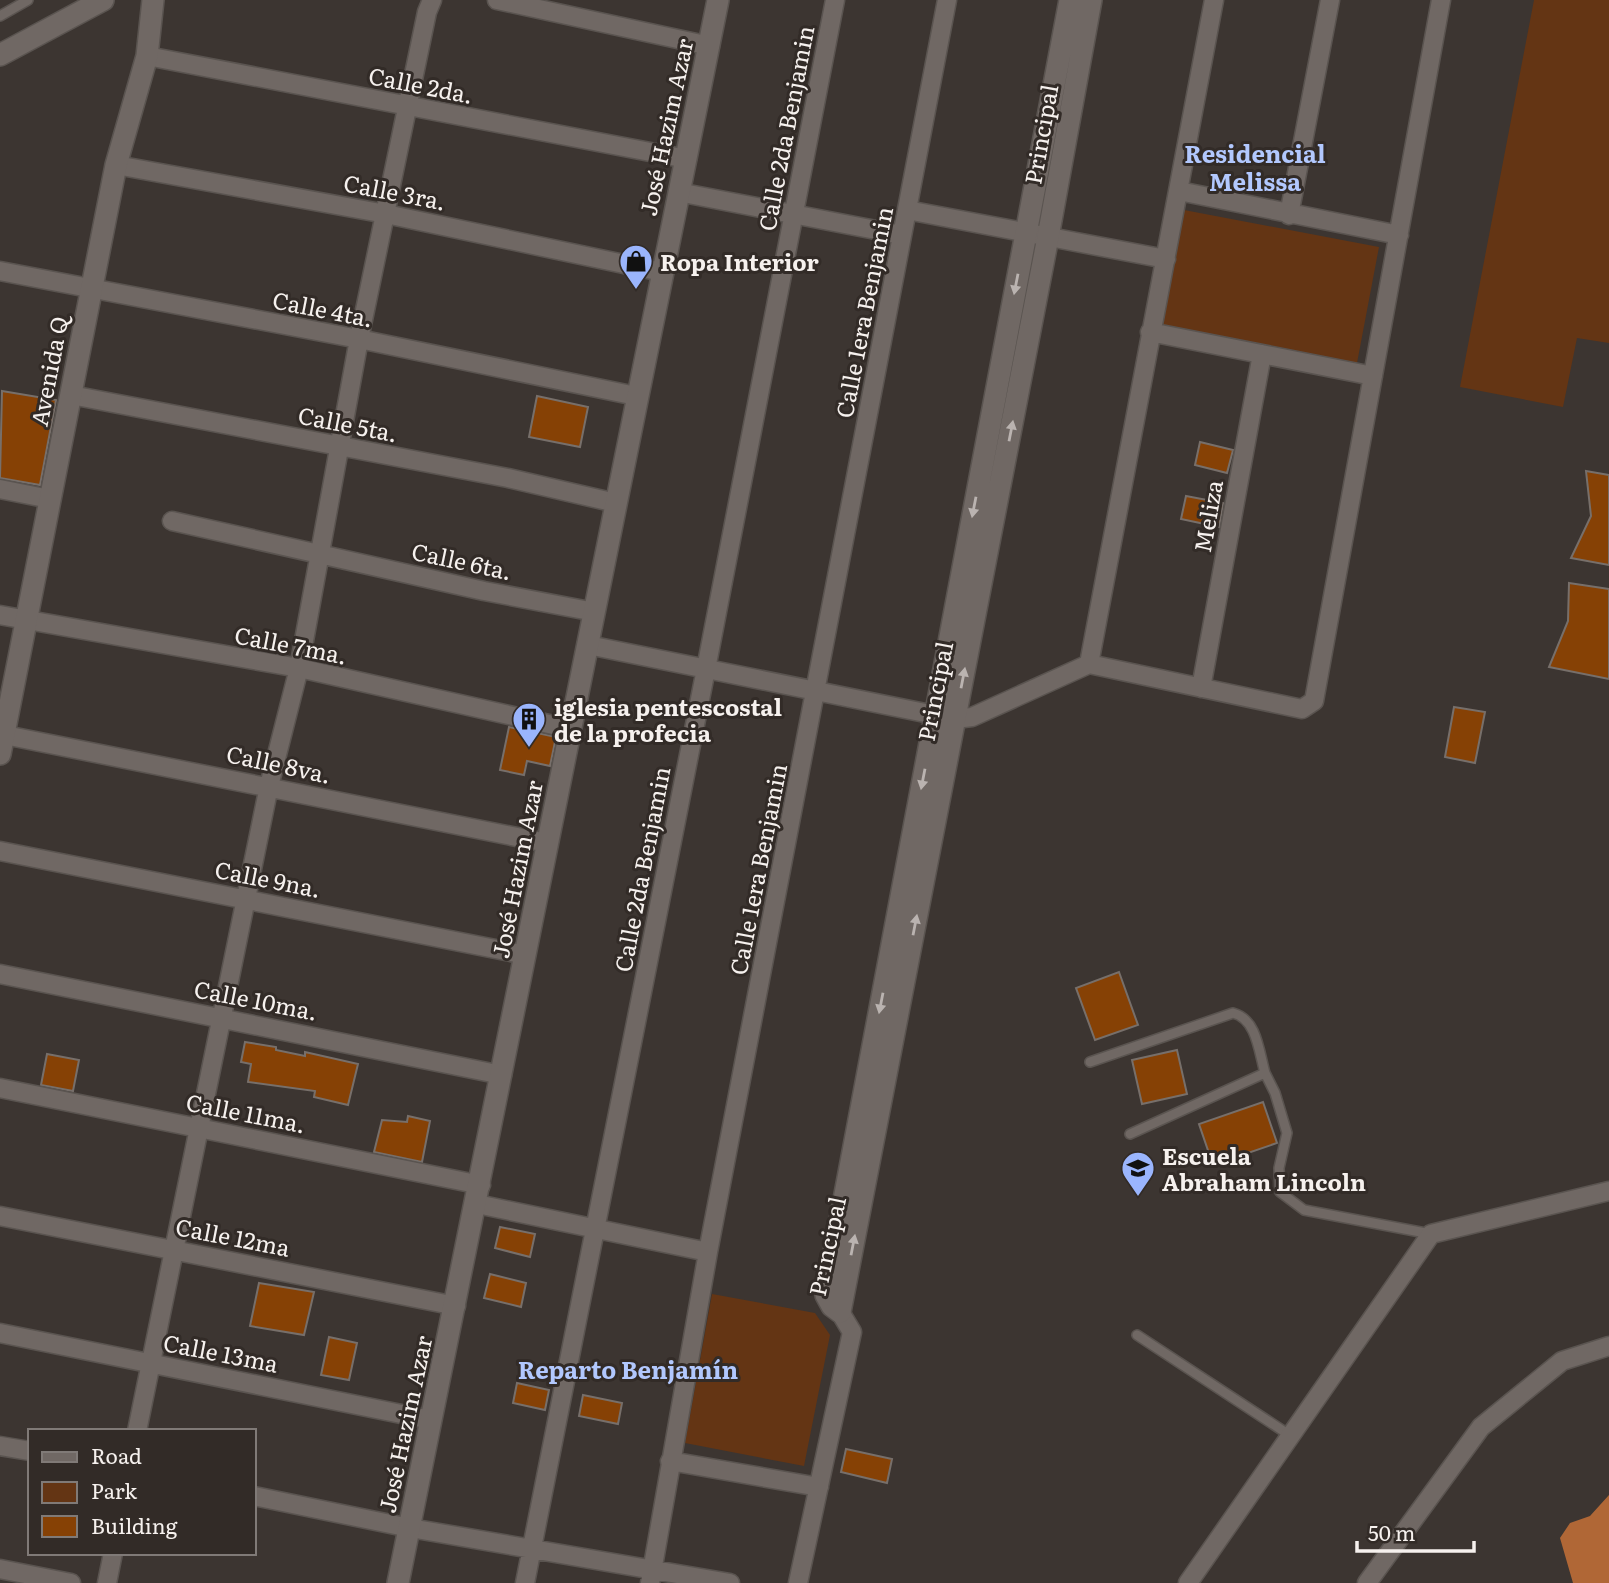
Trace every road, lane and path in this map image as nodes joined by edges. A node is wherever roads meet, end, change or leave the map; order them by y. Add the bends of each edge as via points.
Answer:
1 (28, 0) edge
2 (103, 0) edge
3 (153, 0) edge
4 (432, 0) edge
5 (497, 0) edge
6 (718, 0) edge
7 (835, 0) edge
8 (947, 0) edge
9 (1070, 0) edge
10 (1091, 0) edge
11 (1214, 0) edge
12 (1330, 0) edge
13 (1441, 0) edge
14 (0, 16) edge
15 (710, 46) junction
16 (0, 55) edge
17 (147, 56) junction
18 (409, 107) junction
19 (687, 159) junction
20 (116, 165) junction
21 (1180, 191) junction
22 (678, 192) junction
23 (907, 210) junction
24 (386, 214) junction
25 (794, 214) junction
26 (1289, 215) junction
27 (1026, 232) junction
28 (902, 235) junction
29 (1399, 235) junction
30 (1048, 237) junction
31 (1166, 259) junction
32 (0, 271) edge
33 (662, 272) junction
34 (90, 289) junction
35 (1150, 332) junction
36 (359, 339) junction
37 (1262, 354) junction
38 (1373, 376) junction
39 (71, 395) junction
40 (636, 396) junction
41 (340, 446) junction
42 (0, 489) edge
43 (50, 499) junction
44 (616, 503) junction
45 (172, 521) dead end
46 (320, 554) junction
47 (595, 612) junction
48 (0, 615) edge
49 (26, 621) junction
50 (588, 645) junction
51 (1090, 664) junction
52 (299, 668) junction
53 (706, 669) junction
54 (1201, 688) junction
55 (817, 690) junction
56 (945, 717) junction
57 (571, 729) junction
58 (1, 741) edge
59 (269, 786) junction
60 (547, 843) junction
61 (0, 851) edge
62 (246, 898) junction
63 (526, 955) junction
64 (0, 974) edge
65 (222, 1017) junction
66 (1090, 1062) dead end
67 (1265, 1073) junction
68 (502, 1075) junction
69 (0, 1088) edge
70 (200, 1127) junction
71 (1130, 1134) dead end
72 (1609, 1191) edge
73 (479, 1194) junction
74 (0, 1216) edge
75 (593, 1228) junction
76 (1431, 1234) junction
77 (175, 1249) junction
78 (708, 1252) junction
79 (456, 1306) junction
80 (841, 1312) joint
81 (0, 1333) edge
82 (1137, 1335) dead end
83 (1609, 1346) edge
84 (150, 1362) junction
85 (431, 1420) junction
86 (137, 1429) edge
87 (1291, 1436) junction
88 (0, 1446) edge
89 (28, 1451) edge
90 (670, 1461) junction
91 (819, 1487) junction
92 (256, 1496) edge
93 (410, 1528) junction
94 (531, 1549) junction
95 (113, 1555) edge
96 (0, 1569) edge
97 (651, 1576) edge
98 (71, 1583) edge
99 (107, 1583) edge
100 (398, 1583) edge
101 (525, 1583) edge
102 (730, 1583) edge
103 (798, 1583) edge
104 (1188, 1583) edge
105 (1367, 1583) edge

1 - 14 lane
2 - 16 street
3 - 17 street, Avenida Q
4 - 18 street
5 - 15 street
6 - 15 street, José Hazim Azar
7 - 25 street, Calle 2da Benjamin
8 - 23 street, Calle 1era Benjamin
9 - 27 street, Principal
10 - 30 street, Principal
11 - 21 street
12 - 26 street
13 - 29 street
15 - 19 street, José Hazim Azar
17 - 18 street, Calle 2da.
17 - 20 street, Avenida Q
18 - 19 street, Calle 2da.
18 - 24 street
19 - 22 street, José Hazim Azar
20 - 24 street, Calle 3ra.
20 - 34 street, Avenida Q
21 - 26 street
21 - 31 street
22 - 25 street
22 - 33 street, José Hazim Azar
23 - 27 street
23 - 28 street, Calle 1era Benjamin
24 - 33 street, Calle 3ra.
24 - 36 street
25 - 28 street
25 - 53 street, Calle 2da Benjamin
26 - 29 street
27 - 30 street
27 -> 56 street, Principal
28 - 55 street, Calle 1era Benjamin
29 - 38 street
30 - 31 street
56 -> 30 street, Principal
31 - 35 street
32 - 34 street, Calle 4ta.
33 - 40 street, José Hazim Azar
34 - 36 street, Calle 4ta.
34 - 39 street, Avenida Q
35 - 37 street
35 - 51 street
36 - 40 street, Calle 4ta.
36 - 41 street
37 - 38 street
37 - 54 street, Meliza
38 - 54 street via 1314,701 1302,709
39 - 41 street, Calle 5ta.
39 - 43 street, Avenida Q
40 - 44 street, José Hazim Azar
41 - 44 street, Calle 5ta.
41 - 46 street
42 - 43 street
43 - 49 street, Avenida Q
44 - 47 street, José Hazim Azar
45 - 46 street, Calle 6ta.
46 - 47 street, Calle 6ta.
46 - 52 street
47 - 50 street, José Hazim Azar
48 - 49 street, Calle 7ma.
49 - 52 street, Calle 7ma.
49 - 58 street, Avenida Q
50 - 53 street
50 - 57 street, José Hazim Azar
51 - 54 street
51 - 56 street via 972,717
52 - 57 street, Calle 7ma.
52 - 59 street
53 - 55 street
53 - 75 street, Calle 2da Benjamin
55 - 56 street
55 - 78 street, Calle 1era Benjamin
56 - 80 street, Principal
57 - 60 street, José Hazim Azar
58 - 59 street, Calle 8va.
59 - 60 street, Calle 8va.
59 - 62 street
60 - 63 street, José Hazim Azar
61 - 62 street, Calle 9na.
62 - 63 street, Calle 9na.
62 - 65 street
63 - 68 street, José Hazim Azar
64 - 65 street, Calle 10ma.
65 - 68 street, Calle 10ma.
65 - 70 street
66 - 67 lane via 1233,1013 1250,1023
67 - 71 lane
67 - 76 lane via 1287,1133 1279,1168 1280,1192 1304,1210
68 - 73 street, José Hazim Azar
69 - 70 street, Calle 11ma.
70 - 73 street, Calle 11ma.
70 - 77 street
72 - 76 street
73 - 75 street, Calle 11ma.
73 - 79 street, José Hazim Azar
74 - 77 street, Calle 12ma
75 - 78 street, Calle 11ma.
75 - 94 street, Calle 2da Benjamin
76 - 87 street
77 - 79 street, Calle 12ma
77 - 84 street
78 - 90 street, Calle 1era Benjamin
79 - 85 street, José Hazim Azar
80 - 91 street via 852,1332
81 - 84 street, Calle 13ma
82 - 87 lane
83 - 105 street via 1562,1361 1481,1427
84 - 85 street, Calle 13ma
84 - 86 street
85 - 93 street, José Hazim Azar
87 - 104 street
88 - 89 street
90 - 91 street
90 - 97 street, Calle 1era Benjamin
91 - 103 street
92 - 93 street
93 - 94 street
93 - 100 street, José Hazim Azar
94 - 97 street
94 - 101 street, Calle 2da Benjamin
95 - 99 street
96 - 98 street
97 - 102 street

